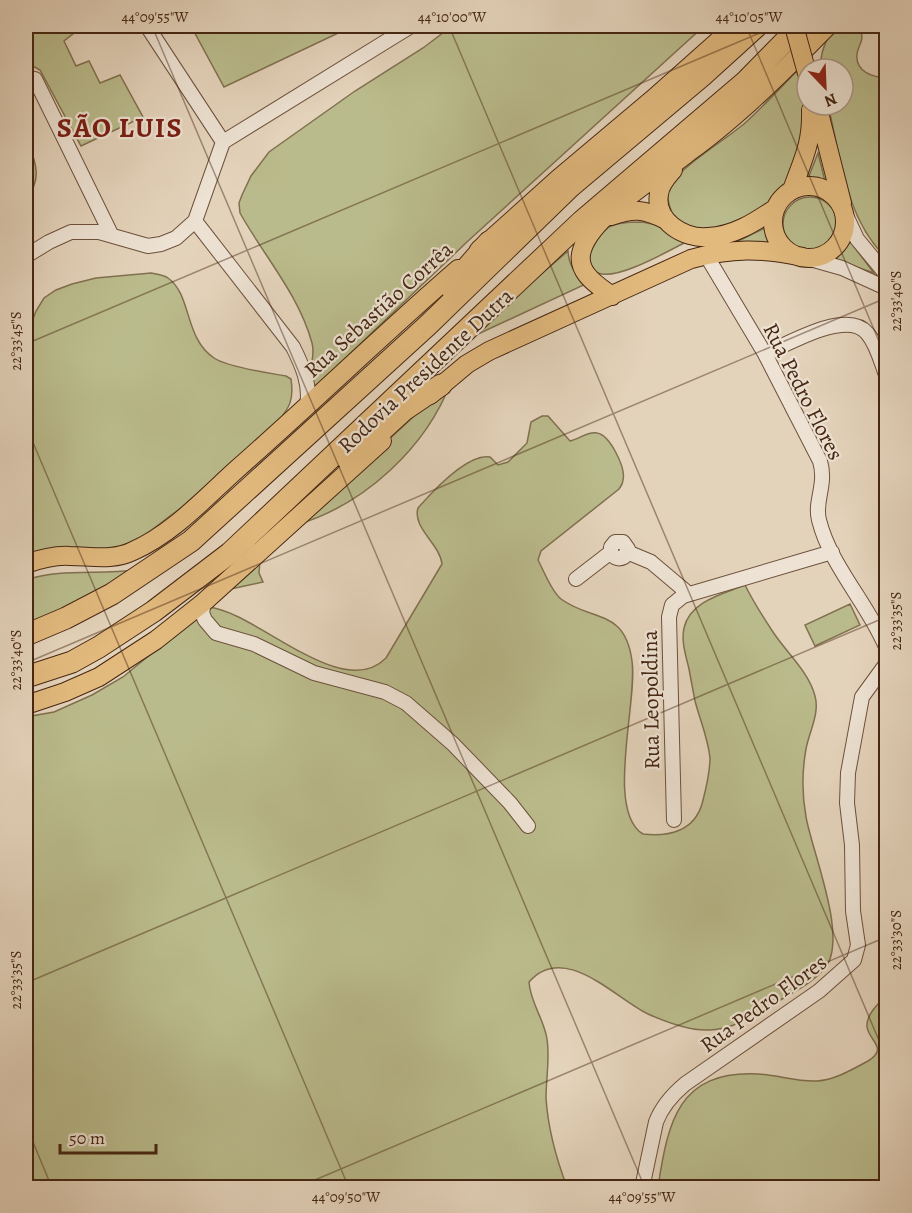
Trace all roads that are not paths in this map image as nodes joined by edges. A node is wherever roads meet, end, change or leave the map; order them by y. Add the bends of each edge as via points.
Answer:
1 (147, 26) edge
2 (411, 26) edge
3 (735, 26) edge
4 (758, 26) edge
5 (794, 26) edge
6 (800, 26) edge
7 (828, 26) edge
8 (803, 57) edge
9 (35, 79) dead end
10 (812, 117) edge
11 (820, 117) edge
12 (223, 142) junction
13 (691, 151) junction
14 (792, 190) junction
15 (776, 208) junction
16 (844, 211) junction
17 (605, 217) junction
18 (666, 220) junction
19 (195, 221) junction
20 (111, 234) junction
21 (489, 242) junction
22 (706, 255) junction
23 (26, 256) edge
24 (803, 257) junction
25 (886, 274) edge
26 (886, 288) edge
27 (612, 296) junction
28 (765, 354) junction
29 (886, 375) edge
30 (441, 385) junction
31 (340, 404) junction
32 (307, 406) junction
33 (832, 552) junction
34 (230, 553) junction
35 (26, 564) edge
36 (576, 579) dead end
37 (688, 594) junction
38 (204, 602) junction
39 (26, 634) edge
40 (886, 647) edge
41 (886, 664) edge
42 (26, 677) edge
43 (26, 705) edge
44 (674, 820) dead end
45 (528, 826) dead end
46 (642, 1188) edge

1 - 12 street
2 - 12 street
3 - 21 main road, Rua Sebastião Corrêa
4 - 31 highway, Rodovia Presidente Dutra via 570,188
5 - 8 main road, bridge
6 - 34 highway, Rodovia Presidente Dutra via 745,82 582,221
7 - 13 main road via 749,103
9 - 20 street
10 - 14 main road via 809,147
11 - 16 main road
12 - 19 street
13 - 17 main road
13 - 18 main road via 660,188 658,203
14 - 15 main road
14 - 16 main road via 820,187 835,196
15 - 18 main road via 734,232 707,237 683,233
15 - 24 main road via 773,221 778,240
16 - 24 main road via 845,228 838,244 823,255
16 - 25 street via 857,239
17 - 18 main road via 635,210
17 - 27 main road via 588,237 581,261 591,280
19 - 20 street via 176,238 153,246 130,243
19 - 32 street via 293,347 305,376
20 - 23 street via 71,232
21 - 31 highway via 417,327 359,380
21 - 32 main road, Rua Sebastião Corrêa
22 - 24 main road via 762,250
22 - 27 main road
22 - 28 street, Rua Pedro Flores
24 - 26 street via 842,268
27 - 30 main road via 489,351
28 - 29 street via 832,326 853,324 869,334
28 - 33 street, Rua Pedro Flores via 820,461 824,475 818,515
30 - 34 highway via 404,410
30 - 38 main road via 366,458
31 - 39 highway, Rodovia Presidente Dutra via 191,541 112,594
32 - 35 main road, Rua Sebastião Corrêa via 150,542 120,555 69,555
33 - 37 street
33 - 40 street, Rua Pedro Flores
34 - 42 highway, Rodovia Presidente Dutra via 99,647 72,662
36 - 37 street via 610,552 619,558 627,552 651,562
37 - 44 street, Rua Leopoldina via 674,603 669,617
38 - 43 main road via 99,678
38 - 45 street via 202,613 216,633 254,644 314,673 386,692 406,704 453,744
41 - 46 street, Rua Pedro Flores via 862,697 848,773 852,902 858,945 854,960 819,991 670,1097 656,1122

